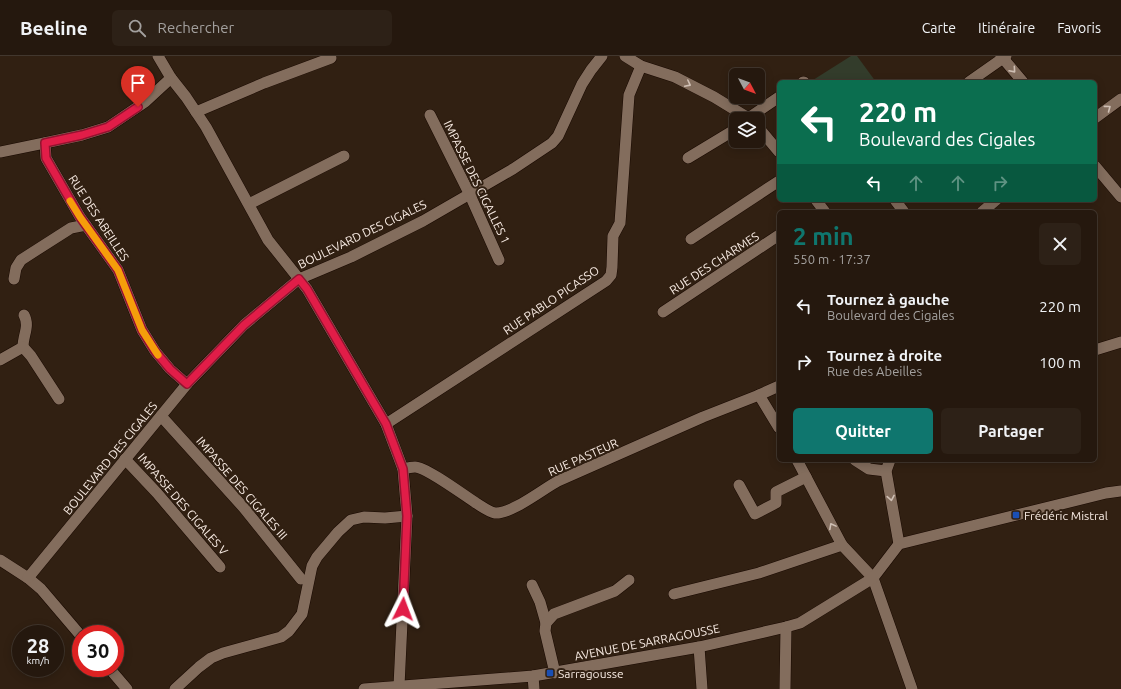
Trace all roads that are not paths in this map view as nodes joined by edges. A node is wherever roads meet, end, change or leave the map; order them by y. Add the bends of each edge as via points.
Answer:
1 (158, 56) edge
2 (602, 56) edge
3 (625, 56) edge
4 (1003, 57) edge
5 (331, 58) dead end
6 (641, 66) junction
7 (171, 78) junction
8 (972, 80) edge
9 (1022, 80) edge
10 (777, 98) edge
11 (1121, 98) edge
12 (196, 112) junction
13 (739, 112) edge
14 (758, 112) edge
15 (430, 115) dead end
16 (1097, 116) edge
17 (729, 133) edge
18 (765, 135) edge
19 (45, 143) junction
20 (777, 150) edge
21 (0, 152) edge
22 (344, 156) dead end
23 (688, 158) dead end
24 (1097, 168) edge
25 (777, 183) edge
26 (470, 195) junction
27 (1121, 198) edge
28 (994, 202) edge
29 (249, 204) junction
30 (984, 210) edge
31 (86, 225) junction
32 (777, 236) edge
33 (691, 239) dead end
34 (499, 260) dead end
35 (14, 279) dead end
36 (299, 279) junction
37 (663, 312) dead end
38 (24, 315) dead end
39 (1121, 342) edge
40 (23, 347) junction
41 (1097, 349) edge
42 (0, 360) edge
43 (187, 384) junction
44 (777, 387) edge
45 (759, 395) junction
46 (59, 399) dead end
47 (161, 416) junction
48 (386, 424) junction
49 (777, 425) edge
50 (125, 459) junction
51 (798, 462) edge
52 (858, 462) edge
53 (889, 462) edge
54 (403, 469) junction
55 (886, 471) junction
56 (806, 477) junction
57 (739, 485) dead end
58 (1121, 491) edge
59 (407, 516) junction
60 (899, 544) junction
61 (842, 545) junction
62 (0, 560) edge
63 (220, 567) dead end
64 (28, 578) junction
65 (873, 578) junction
66 (301, 579) dead end
67 (629, 580) dead end
68 (532, 585) dead end
69 (674, 594) dead end
70 (546, 623) junction
71 (72, 625) edge
72 (786, 626) junction
73 (699, 647) junction
74 (555, 673) junction
75 (533, 676) junction
76 (116, 677) edge
77 (399, 686) junction
78 (127, 689) edge
79 (175, 689) edge
80 (364, 689) edge
81 (534, 689) edge
82 (702, 689) edge
83 (785, 689) edge
84 (912, 689) edge

1 - 7 street
2 - 26 street, BOULEVARD DES CIGALES via 582,84 552,144
3 - 6 street
4 - 8 street
4 -> 9 street
5 - 12 street
6 -> 13 street via 675,77
6 - 48 street, RUE PABLO PICASSO via 629,95 620,222 613,236 611,275 600,286
7 - 12 street
7 - 19 street via 146,102 108,127
10 - 14 street
16 -> 11 street
12 - 29 street
15 - 26 street, IMPASSE DES CIGALLES 1
17 - 23 street
18 - 20 street
19 - 21 street
19 - 31 street, RUE DES ABEILLES via 46,158
22 - 29 street
24 - 27 street
25 - 33 street
26 - 34 street, IMPASSE DES CIGALLES 1
26 - 36 street, BOULEVARD DES CIGALES via 358,253
28 - 30 street
29 - 36 street via 268,240
31 - 35 street via 71,228 21,260
31 - 43 street, RUE DES ABEILLES via 118,270 142,330 155,351
32 - 37 street, RUE DES CHARMES
36 - 43 street, BOULEVARD DES CIGALES via 244,325
36 - 48 street
38 - 40 street via 27,326
39 - 41 street
40 - 42 street
40 - 46 street
43 - 47 street, BOULEVARD DES CIGALES
44 - 45 street, RUE PASTEUR
45 - 49 street
45 - 54 street, RUE PASTEUR via 703,417 558,482 524,503 496,513 416,467
47 - 50 street, BOULEVARD DES CIGALES
47 - 66 street, IMPASSE DES CIGALES III via 244,508
48 - 54 street
50 - 63 street, IMPASSE DES CIGALES V via 162,498
50 - 64 street, BOULEVARD DES CIGALES
51 - 56 street
52 - 55 street via 869,469
53 - 55 street
54 - 59 street
55 -> 60 street
56 - 57 street via 776,492 776,503 755,514
61 -> 56 street
58 - 60 street
59 - 77 street
59 - 79 street via 364,517 351,520 338,532 312,566 302,614 289,631 281,637 211,658
60 - 65 street
61 - 65 street
61 - 69 street via 759,573
62 - 64 street
64 - 71 street via 41,589
65 - 72 street, AVENUE DE SARRAGOUSSE via 800,623
65 - 84 street
67 - 70 street via 615,590 554,614
68 - 70 street
70 - 74 street via 545,631
72 - 73 street, AVENUE DE SARRAGOUSSE
72 - 83 street
73 - 74 street, AVENUE DE SARRAGOUSSE
73 - 82 street
74 - 75 street, AVENUE DE SARRAGOUSSE
75 - 77 street, AVENUE DE SARRAGOUSSE
75 - 81 street
76 - 78 street
77 - 80 street, AVENUE DE SARRAGOUSSE

